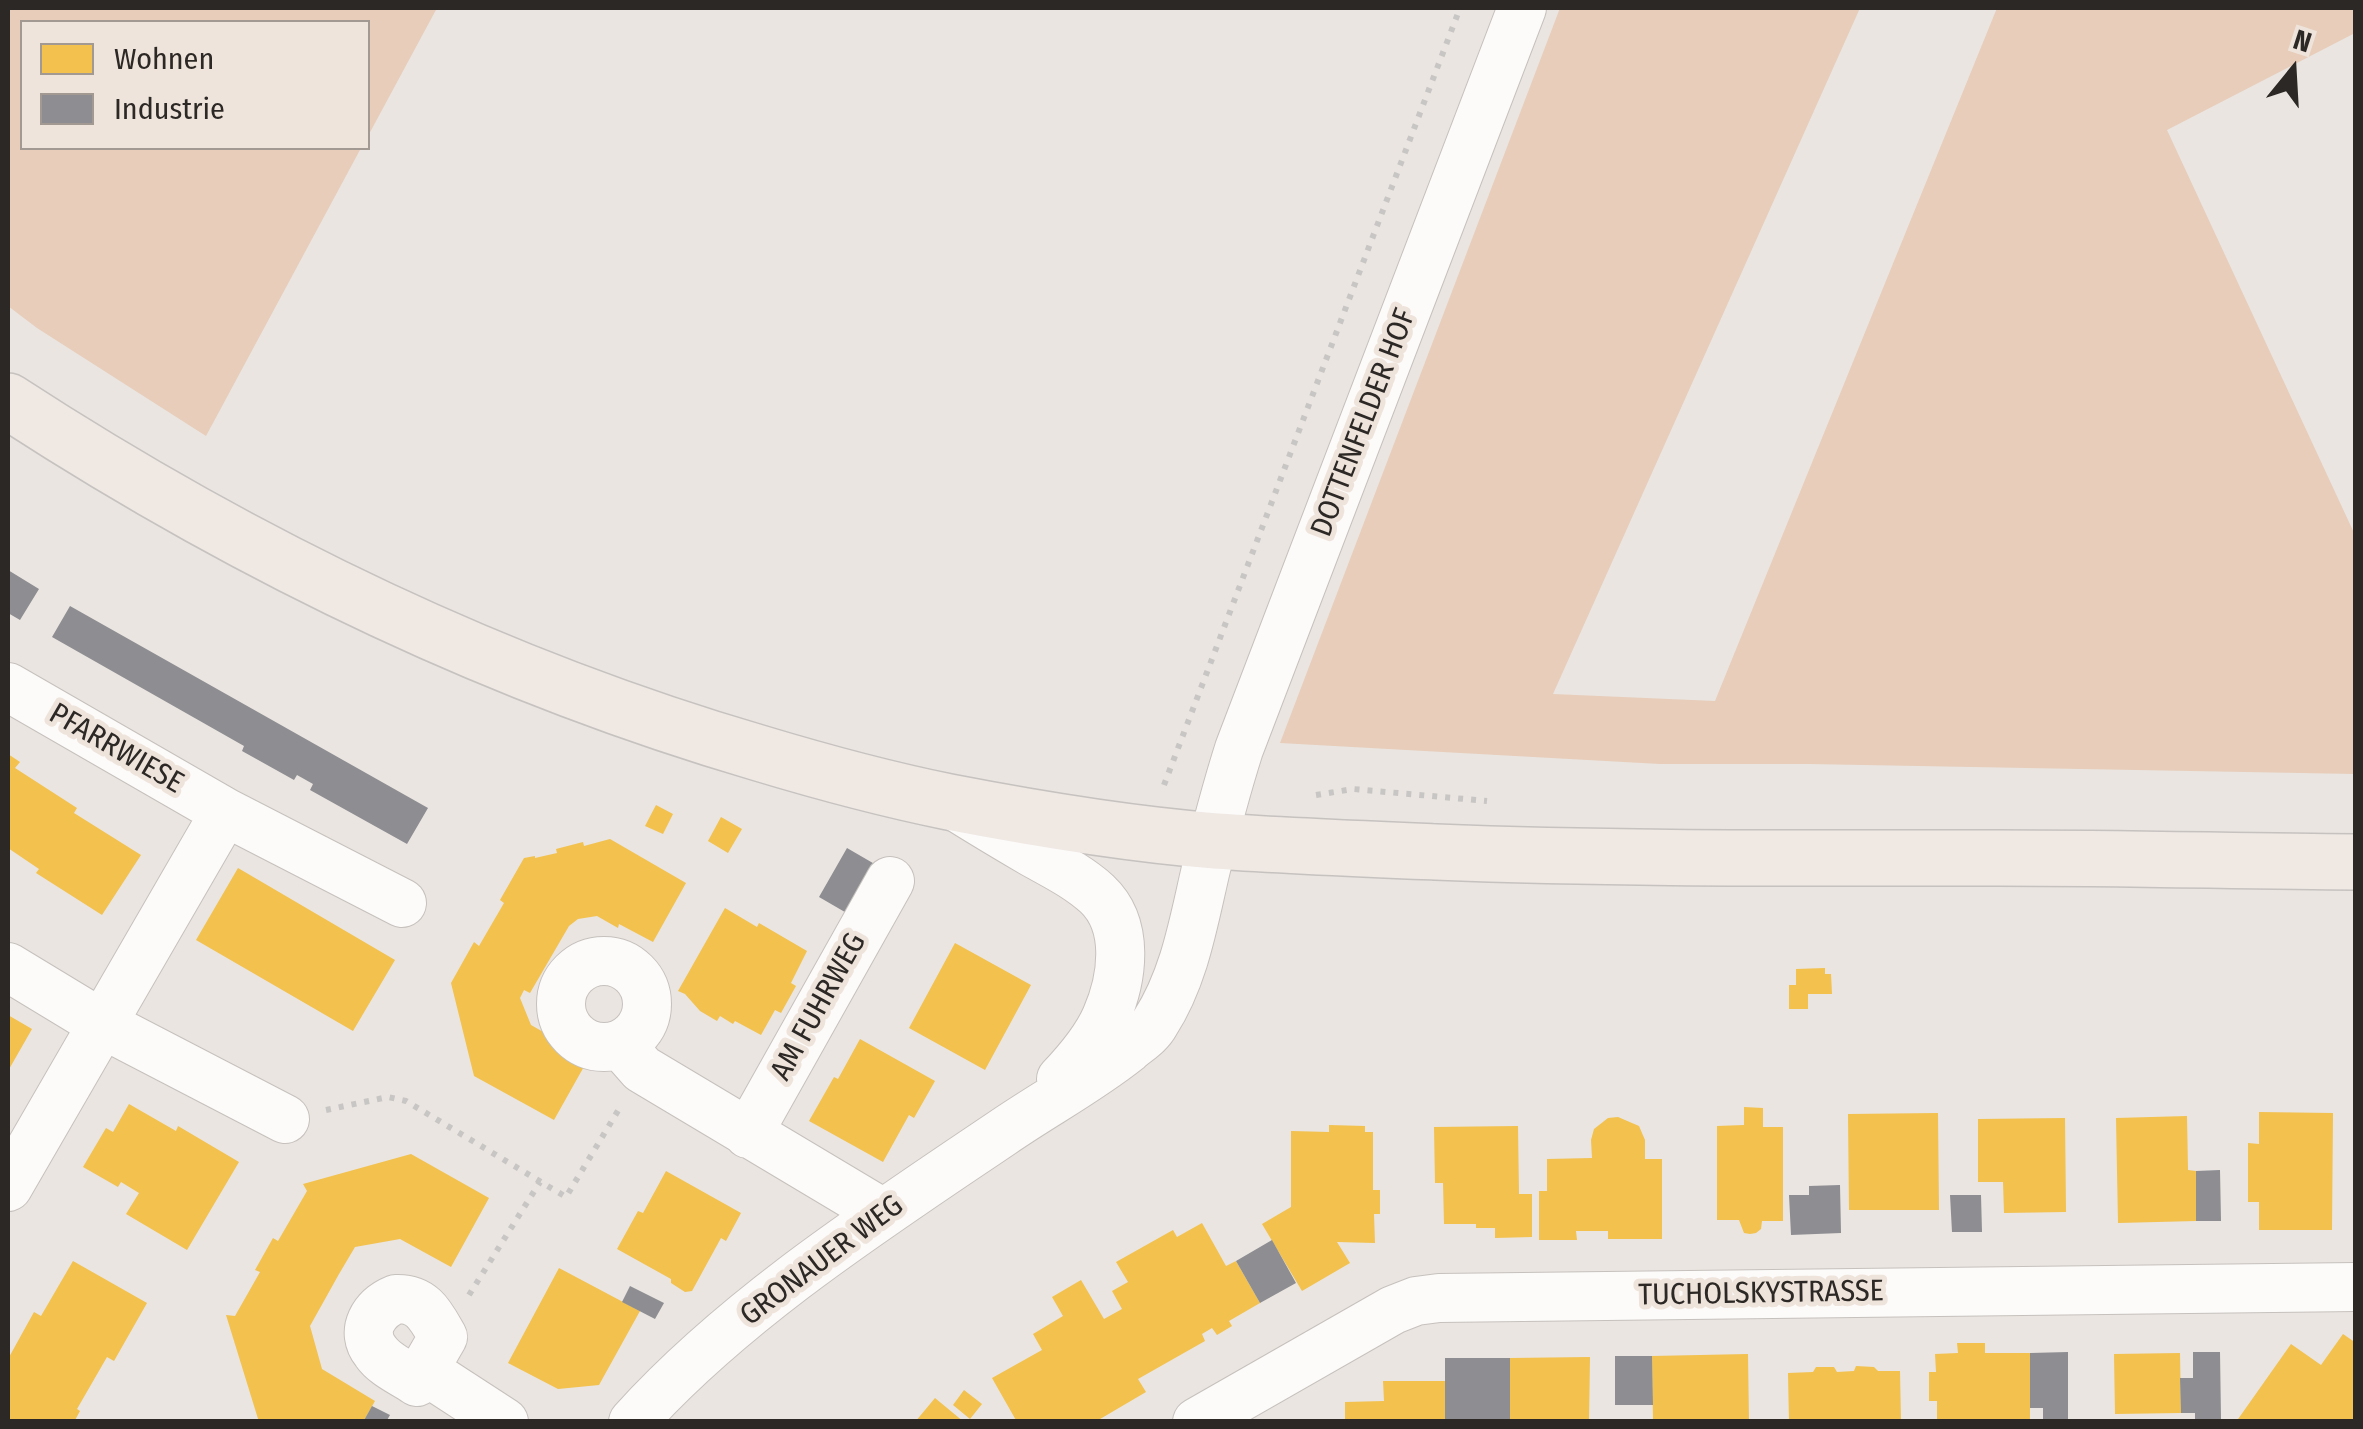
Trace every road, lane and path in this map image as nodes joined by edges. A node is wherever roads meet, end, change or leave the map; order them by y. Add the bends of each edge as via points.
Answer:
1 (1460, 8) edge
2 (1522, 8) edge
3 (8, 401) edge
4 (8, 687) edge
5 (1164, 785) dead end
6 (946, 802) junction
7 (226, 812) junction
8 (1213, 840) junction
9 (2356, 862) edge
10 (890, 881) dead end
11 (402, 903) dead end
12 (8, 966) edge
13 (102, 1024) junction
14 (631, 1056) joint
15 (1025, 1117) junction
16 (285, 1119) joint
17 (748, 1134) junction
18 (540, 1182) junction
19 (8, 1188) edge
20 (883, 1214) junction
21 (2356, 1287) edge
22 (434, 1353) joint
23 (504, 1422) edge
24 (633, 1422) edge
25 (1197, 1422) edge

1 - 5 path
2 - 8 street, DOTTENFELDER HOF via 1240,750
3 - 6 main road via 302,572 467,648 692,734
4 - 7 street, PFARRWIESE
6 - 8 main road
6 - 15 street, GRONAUER WEG via 1076,877 1100,897 1118,926 1118,984 1106,1019 1080,1059
7 - 11 street, PFARRWIESE
7 - 13 street
8 - 9 main road via 1555,856
8 - 15 street, GRONAUER WEG via 1178,980 1152,1029
10 - 17 street, AM FUHRWEG
12 - 13 street
13 - 16 street
13 - 19 street
14 - 17 street
14 - 18 path via 566,1197
15 - 20 street, GRONAUER WEG
16 - 18 path via 388,1097 406,1101
17 - 20 street
18 - 22 path
20 - 24 street, GRONAUER WEG via 744,1319
21 - 25 street, TUCHOLSKYSTRASSE via 1439,1298 1392,1310
22 - 23 street

